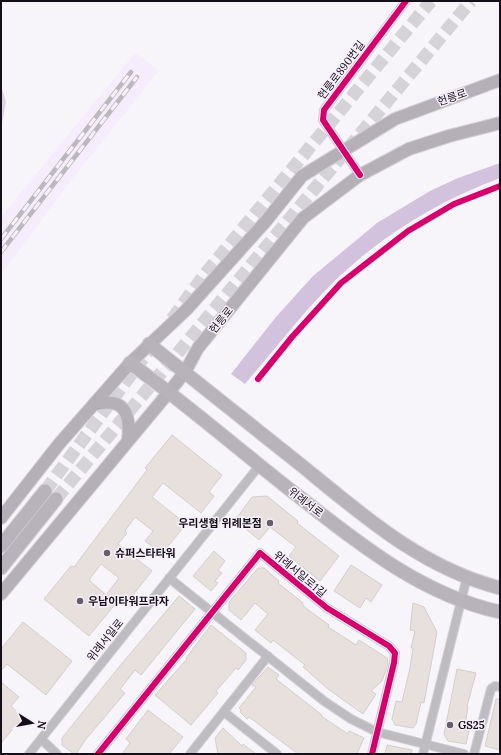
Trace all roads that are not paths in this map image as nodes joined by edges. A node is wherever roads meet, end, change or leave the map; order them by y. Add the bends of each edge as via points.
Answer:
1 (406, 1) edge
2 (500, 80) edge
3 (500, 124) edge
4 (343, 150) junction
5 (360, 175) junction
6 (149, 344) junction
7 (130, 363) junction
8 (185, 372) junction
9 (169, 392) junction
10 (93, 405) junction
11 (128, 440) junction
12 (260, 466) junction
13 (45, 491) tunnel mouth
14 (56, 499) tunnel mouth
15 (1, 518) edge
16 (1, 546) edge
17 (1, 568) edge
18 (467, 577) junction
19 (170, 578) junction
20 (500, 588) edge
21 (1, 594) edge
22 (460, 600) junction
23 (212, 611) junction
24 (500, 612) edge
25 (268, 656) junction
26 (500, 687) edge
27 (224, 712) junction
28 (377, 732) junction
29 (41, 738) junction
30 (425, 744) junction
31 (29, 754) edge
32 (57, 754) edge
33 (98, 754) edge
34 (190, 754) edge
35 (277, 754) edge
36 (372, 754) edge
37 (423, 754) edge
38 (464, 754) edge
39 (474, 754) edge

1 - 4 street, 헌릉로890번길 via 326,106 323,120
2 - 4 main road, 헌릉로 via 395,119
3 - 5 main road, 헌릉로 via 409,149
4 - 5 street, 헌릉로890번길
4 - 6 main road, 헌릉로 via 302,176 186,310
5 - 8 main road, 헌릉로 via 302,218 198,348
6 - 7 main road, 헌릉로
6 - 8 main road
7 - 9 main road, 위례서로
7 - 10 main road, 헌릉로
8 - 9 main road, 헌릉로
8 - 18 main road via 355,510 432,562
9 - 11 main road, 헌릉로
9 - 12 main road, 위례서로
10 - 11 main road via 104,402 119,404 124,408 130,424
10 - 15 main road, 헌릉로
11 - 21 main road, 헌릉로
12 - 19 street, 위례서일로
12 - 22 main road, 위례서로 via 394,568
13 - 16 main road
14 - 17 main road
18 - 20 main road
18 - 22 street
19 - 23 street
19 - 29 street, 위례서일로
22 - 24 main road, 위례서로
22 - 30 street
23 - 25 street
23 - 28 street, 위례서일로1길 via 260,553 327,608 389,646 395,653 394,663
23 - 33 street, 위례서일로1길
25 - 27 street
25 - 28 street via 339,712
26 - 39 street via 495,686 491,689
27 - 34 street
27 - 35 street
28 - 30 street
28 - 36 street, 위례서일로1길
29 - 31 street, 위례서일로
29 - 32 street
30 - 37 street
30 - 38 street

